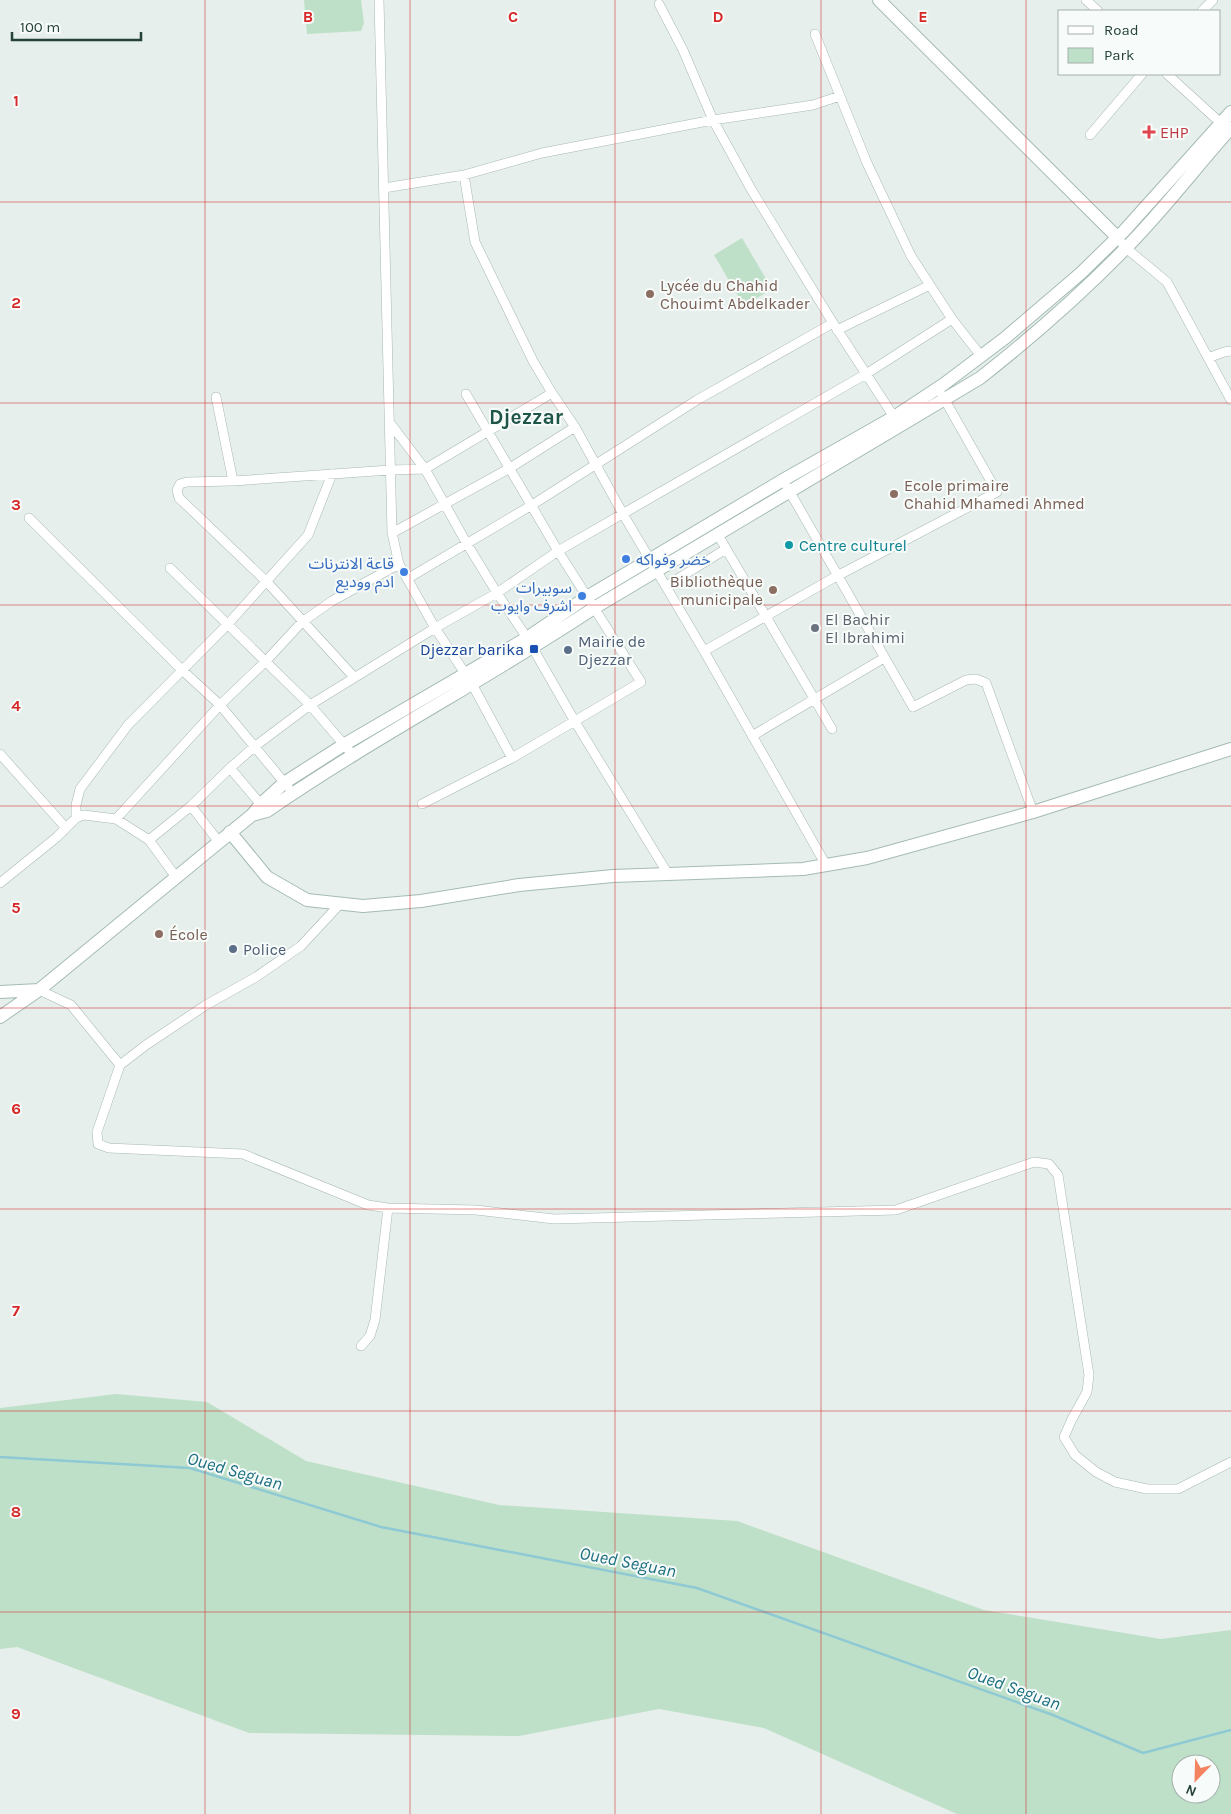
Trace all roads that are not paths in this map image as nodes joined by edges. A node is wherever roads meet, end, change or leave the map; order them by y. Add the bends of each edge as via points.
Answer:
1 (379, 0) edge
2 (880, 0) edge
3 (1086, 0) edge
4 (1213, 0) edge
5 (659, 4) dead end
6 (1097, 10) edge
7 (1203, 10) edge
8 (815, 34) dead end
9 (1141, 75) edge
10 (1168, 75) edge
11 (840, 96) junction
12 (1231, 112) edge
13 (713, 120) junction
14 (1227, 127) edge
15 (1090, 135) dead end
16 (464, 175) junction
17 (384, 188) junction
18 (1116, 237) junction
19 (1126, 248) junction
20 (930, 284) junction
21 (952, 319) junction
22 (835, 326) junction
23 (1231, 352) edge
24 (981, 356) junction
25 (1208, 358) junction
26 (866, 374) junction
27 (938, 388) junction
28 (552, 393) junction
29 (466, 394) dead end
30 (216, 397) dead end
31 (944, 400) junction
32 (1231, 400) edge
33 (894, 417) junction
34 (389, 422) junction
35 (575, 428) junction
36 (489, 432) junction
37 (596, 466) junction
38 (510, 468) junction
39 (426, 469) junction
40 (390, 470) junction
41 (332, 474) junction
42 (783, 480) junction
43 (233, 481) junction
44 (790, 492) junction
45 (445, 503) junction
46 (532, 505) junction
47 (623, 514) junction
48 (29, 518) dead end
49 (392, 533) junction
50 (718, 535) junction
51 (467, 544) junction
52 (726, 549) junction
53 (558, 551) junction
54 (399, 564) junction
55 (653, 565) junction
56 (170, 568) dead end
57 (837, 576) junction
58 (407, 579) junction
59 (267, 582) junction
60 (666, 586) junction
61 (497, 594) junction
62 (591, 602) junction
63 (766, 616) junction
64 (302, 622) junction
65 (228, 624) junction
66 (435, 628) junction
67 (530, 643) junction
68 (704, 651) junction
69 (884, 658) junction
70 (266, 661) junction
71 (181, 669) junction
72 (354, 678) junction
73 (468, 680) junction
74 (815, 700) junction
75 (220, 705) junction
76 (310, 705) junction
77 (574, 720) junction
78 (832, 729) dead end
79 (752, 736) junction
80 (344, 744) junction
81 (254, 748) junction
82 (1231, 749) edge
83 (0, 754) edge
84 (353, 755) junction
85 (512, 758) junction
86 (230, 768) junction
87 (284, 783) junction
88 (293, 792) junction
89 (422, 804) dead end
90 (190, 806) junction
91 (264, 807) junction
92 (1032, 812) junction
93 (76, 818) junction
94 (116, 819) junction
95 (66, 828) junction
96 (230, 832) junction
97 (149, 840) junction
98 (219, 842) junction
99 (826, 865) junction
100 (668, 874) junction
101 (176, 877) junction
102 (0, 883) edge
103 (340, 904) junction
104 (39, 990) junction
105 (0, 992) edge
106 (0, 1017) edge
107 (120, 1065) junction
108 (388, 1208) junction
109 (361, 1346) dead end
110 (1231, 1462) edge

1 - 17 street
2 - 18 main road
3 - 6 street
4 - 7 street
5 - 13 street
8 - 11 street
9 - 15 street
10 - 14 street
11 - 13 street via 813,105
11 - 20 street via 866,163 911,256
12 - 14 main road
13 - 16 street via 542,153
13 - 22 street
14 - 18 main road
14 - 19 main road
16 - 17 street
16 - 28 street via 475,242
17 - 34 street
18 - 19 street
18 - 24 main road via 1081,273
19 - 25 street via 1167,282
19 - 31 main road via 1006,358
20 - 21 street
20 - 22 street
21 - 24 street
21 - 26 street
22 - 26 street
22 - 37 street via 697,400
23 - 25 street
24 - 27 main road
25 - 32 street
26 - 33 street
26 - 47 street
27 - 31 street
27 - 33 main road
28 - 35 street
28 - 36 street
29 - 36 street
30 - 43 street
31 - 44 main road
31 - 57 street via 997,492
33 - 42 main road
34 - 39 street
34 - 40 street
35 - 37 street
35 - 38 street
36 - 38 street
36 - 39 street
37 - 46 street
37 - 47 street
38 - 45 street
38 - 46 street
39 - 40 street
39 - 45 street
40 - 41 street
40 - 49 street
41 - 43 street
41 - 59 street via 308,535
42 - 44 street
42 - 55 main road
43 - 59 street via 187,482 180,484 177,490 179,498
44 - 50 main road
44 - 57 street
45 - 49 street
45 - 51 street
46 - 51 street
46 - 53 street
47 - 53 street
47 - 55 street
48 - 71 street
49 - 54 street
50 - 52 street
50 - 55 main road
51 - 58 street
51 - 61 street
52 - 60 street
52 - 63 street
53 - 61 street
53 - 62 street
54 - 58 street
54 - 64 street via 332,601
55 - 60 street
55 - 62 main road
56 - 65 street
57 - 63 street
57 - 69 street
58 - 66 street
59 - 64 street
59 - 65 street
60 - 68 street
61 - 66 street
61 - 67 street
62 - 67 main road
62 - 77 street via 640,682
63 - 68 street
63 - 74 street
64 - 70 street
64 - 72 street
65 - 70 street
65 - 71 street
66 - 72 street
66 - 73 street
67 - 73 main road
67 - 77 street
68 - 79 street
69 - 74 street
69 - 92 street via 913,707 966,680 976,678 986,684
70 - 75 street
70 - 76 street
71 - 75 street
71 - 93 street via 128,725 80,789
72 - 76 street
73 - 80 main road
73 - 84 main road
73 - 85 street
74 - 78 street
74 - 79 street
75 - 81 street
75 - 94 street
76 - 80 street
76 - 81 street
77 - 85 street
77 - 100 street
79 - 99 street
80 - 84 street
80 - 87 main road
81 - 86 street
81 - 87 street
82 - 92 main road
83 - 95 street
84 - 88 main road
85 - 89 street
86 - 90 street
86 - 91 street
87 - 88 street
87 - 91 main road
88 - 91 main road
90 - 97 street
90 - 98 street
91 - 96 main road
92 - 99 main road via 867,858
93 - 94 street via 84,815
93 - 95 street
94 - 97 street
95 - 102 street
96 - 98 main road
96 - 103 main road via 267,877 308,900
97 - 101 street
98 - 101 main road
99 - 100 main road via 803,869
100 - 103 main road via 519,885 421,902 362,906
101 - 104 main road
103 - 107 street via 301,946 256,978 206,1005
104 - 105 main road
104 - 106 main road
104 - 107 street via 71,1005
107 - 108 street via 97,1132 98,1144 109,1148 243,1154 368,1206
108 - 109 street via 375,1320 370,1336
108 - 110 street via 476,1210 554,1219 896,1210 1034,1162 1049,1164 1058,1175 1089,1375 1087,1392 1064,1437 1075,1455 1102,1475 1115,1482 1147,1489 1178,1489

